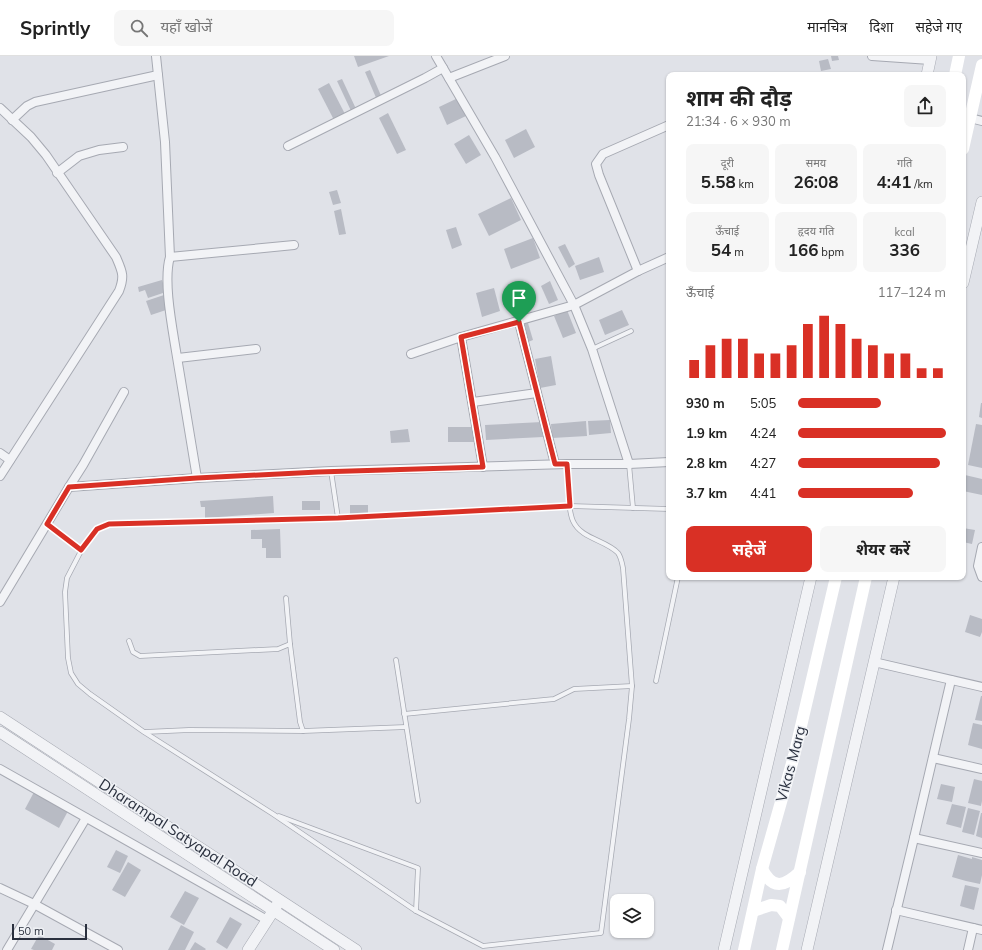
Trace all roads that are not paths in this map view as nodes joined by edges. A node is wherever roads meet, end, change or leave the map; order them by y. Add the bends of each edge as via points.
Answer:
1 (156, 56) edge
2 (436, 56) edge
3 (505, 56) edge
4 (872, 56) edge
5 (959, 56) edge
6 (931, 58) edge
7 (982, 65) edge
8 (443, 68) junction
9 (928, 72) edge
10 (956, 72) edge
11 (158, 76) junction
12 (449, 78) junction
13 (0, 108) edge
14 (12, 120) junction
15 (976, 120) edge
16 (666, 126) edge
17 (966, 143) edge
18 (288, 146) dead end
19 (123, 147) dead end
20 (58, 173) junction
21 (982, 202) edge
22 (294, 245) dead end
23 (170, 257) junction
24 (666, 258) edge
25 (966, 270) edge
26 (638, 271) junction
27 (574, 305) junction
28 (519, 322) junction
29 (631, 331) dead end
30 (461, 337) junction
31 (256, 349) dead end
32 (592, 349) junction
33 (411, 354) dead end
34 (178, 358) junction
35 (124, 392) dead end
36 (537, 393) junction
37 (473, 402) junction
38 (0, 453) edge
39 (10, 460) junction
40 (666, 462) edge
41 (555, 464) junction
42 (567, 464) junction
43 (629, 464) junction
44 (483, 467) junction
45 (331, 471) junction
46 (0, 476) edge
47 (197, 478) junction
48 (69, 487) junction
49 (570, 506) junction
50 (633, 508) junction
51 (666, 509) edge
52 (338, 518) junction
53 (47, 524) junction
54 (982, 547) edge
55 (81, 550) junction
56 (982, 577) edge
57 (677, 580) edge
58 (810, 580) edge
59 (835, 580) edge
60 (865, 580) edge
61 (893, 580) edge
62 (286, 598) dead end
63 (0, 602) edge
64 (129, 641) dead end
65 (290, 644) junction
66 (396, 660) dead end
67 (874, 662) junction
68 (951, 680) junction
69 (656, 681) dead end
70 (632, 686) junction
71 (982, 687) edge
72 (404, 714) junction
73 (0, 717) edge
74 (406, 727) junction
75 (303, 731) junction
76 (0, 732) edge
77 (144, 732) junction
78 (933, 758) junction
79 (0, 769) edge
80 (982, 769) edge
81 (418, 801) dead end
82 (273, 814) junction
83 (86, 818) junction
84 (914, 838) junction
85 (982, 853) edge
86 (762, 869) junction
87 (800, 872) junction
88 (0, 888) edge
89 (281, 900) junction
90 (34, 904) junction
91 (896, 910) junction
92 (416, 911) junction
93 (753, 911) junction
94 (270, 915) junction
95 (789, 918) junction
96 (973, 928) junction
97 (982, 930) edge
98 (7, 950) edge
99 (118, 950) edge
100 (248, 950) edge
101 (334, 950) edge
102 (356, 950) edge
103 (724, 950) edge
104 (744, 950) edge
105 (782, 950) edge
106 (807, 950) edge
107 (887, 950) edge
108 (968, 950) edge

1 - 11 street
2 - 8 street
3 - 12 street
4 - 6 street
5 - 10 main road
6 - 9 street
7 - 15 main road
8 - 12 street
8 - 18 street
11 - 14 street via 35,102
11 - 23 street via 165,142
12 - 27 street via 495,157
13 - 14 street
14 - 20 street via 31,137
15 - 17 main road
16 - 26 street via 603,154 596,164
19 - 20 street via 79,156
20 - 39 street via 116,257 123,272 123,282
21 - 25 street
22 - 23 street
23 - 34 street via 167,274
24 - 26 street
26 - 27 street
27 - 28 street
27 - 32 street
28 - 30 street
28 - 36 street
29 - 32 lane
30 - 33 street
30 - 37 street
31 - 34 street
32 - 43 street
34 - 47 street
35 - 48 street
36 - 37 street
36 - 41 street
37 - 44 street
38 - 39 street
39 - 46 street
40 - 43 street
41 - 42 street
41 - 44 street
42 - 43 street
42 - 49 lane
43 - 50 lane
44 - 45 street
45 - 47 street
45 - 52 lane
47 - 48 street
48 - 53 street
49 - 50 lane
49 - 52 lane
49 - 70 lane via 573,521 578,528 610,547 620,559 623,568
50 - 51 lane
52 - 55 lane via 109,524 97,529
53 - 55 lane
53 - 63 street
54 - 56 street via 978,566
55 - 77 lane via 67,578 65,592 71,673 78,684 90,694
57 - 69 lane
58 - 103 street
59 - 86 main road, Vikas Marg via 794,756
60 - 87 main road, Vikas Marg
61 - 67 street
62 - 65 lane
64 - 65 lane via 133,652 140,656 278,649
65 - 75 lane
66 - 72 lane
67 - 68 street
67 - 106 street
68 - 71 street
68 - 78 street
70 - 72 lane via 574,689 554,699
70 - 92 lane via 602,933 484,946
72 - 74 lane
73 - 89 street, Dharampal Satyapal Road
74 - 75 lane
74 - 81 lane
75 - 77 lane
76 - 94 street, Dharampal Satyapal Road
77 - 82 lane
78 - 80 street
78 - 84 street
79 - 83 street
82 - 92 lane
82 - 92 lane via 418,868
83 - 90 street
83 - 94 street
84 - 85 street
84 - 91 street
86 - 87 main road via 770,881 780,884 786,884
86 - 93 main road, Vikas Marg
87 - 95 main road, Vikas Marg
88 - 90 street
89 - 94 street
89 - 102 street, Dharampal Satyapal Road
90 - 98 street
90 - 99 street
91 - 96 street
91 - 107 street
93 - 95 main road via 771,905 780,906
93 - 104 main road, Vikas Marg
94 - 100 street
94 - 101 street, Dharampal Satyapal Road
95 - 105 main road, Vikas Marg
96 - 97 street
96 - 108 street

